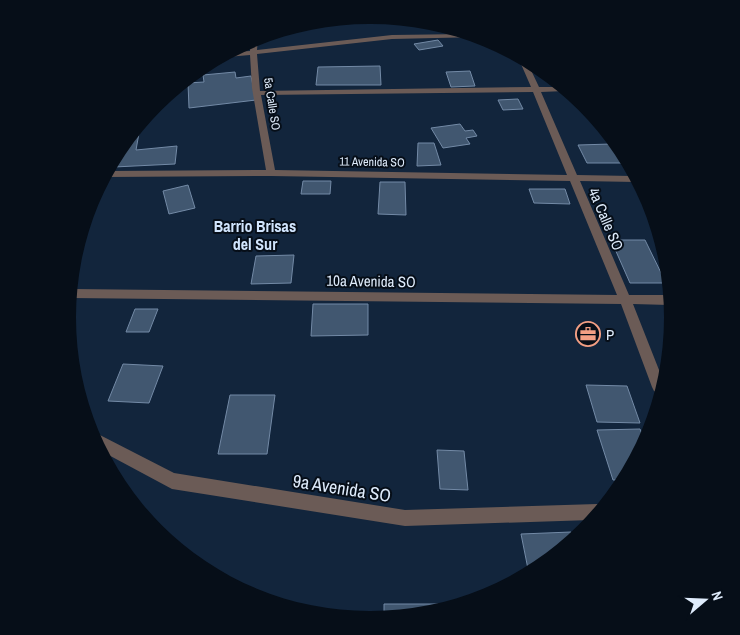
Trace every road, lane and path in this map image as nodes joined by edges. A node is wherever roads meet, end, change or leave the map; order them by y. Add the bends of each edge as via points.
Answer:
1 (454, 36) edge
2 (253, 48) edge
3 (253, 52) junction
4 (241, 53) edge
5 (527, 69) edge
6 (535, 89) junction
7 (555, 89) edge
8 (258, 93) junction
9 (271, 173) junction
10 (114, 174) edge
11 (572, 178) junction
12 (628, 179) edge
13 (77, 294) edge
14 (624, 299) junction
15 (663, 300) edge
16 (657, 381) edge
17 (106, 446) edge
18 (590, 512) edge

1 - 3 street via 392,37
2 - 3 street, 5a Calle SO
3 - 4 street
3 - 8 street, 5a Calle SO
5 - 6 street, 4a Calle SO
6 - 7 street
6 - 8 street
6 - 11 street, 4a Calle SO
8 - 9 street, 5a Calle SO
9 - 10 street, 11 Avenida SO
9 - 11 street, 11 Avenida SO
11 - 12 street, 11 Avenida SO
11 - 14 street, 4a Calle SO
13 - 14 street, 10a Avenida SO
14 - 15 street, 10a Avenida SO
14 - 16 street, 4a Calle SO
17 - 18 street, 9a Avenida SO via 172,482 405,518

